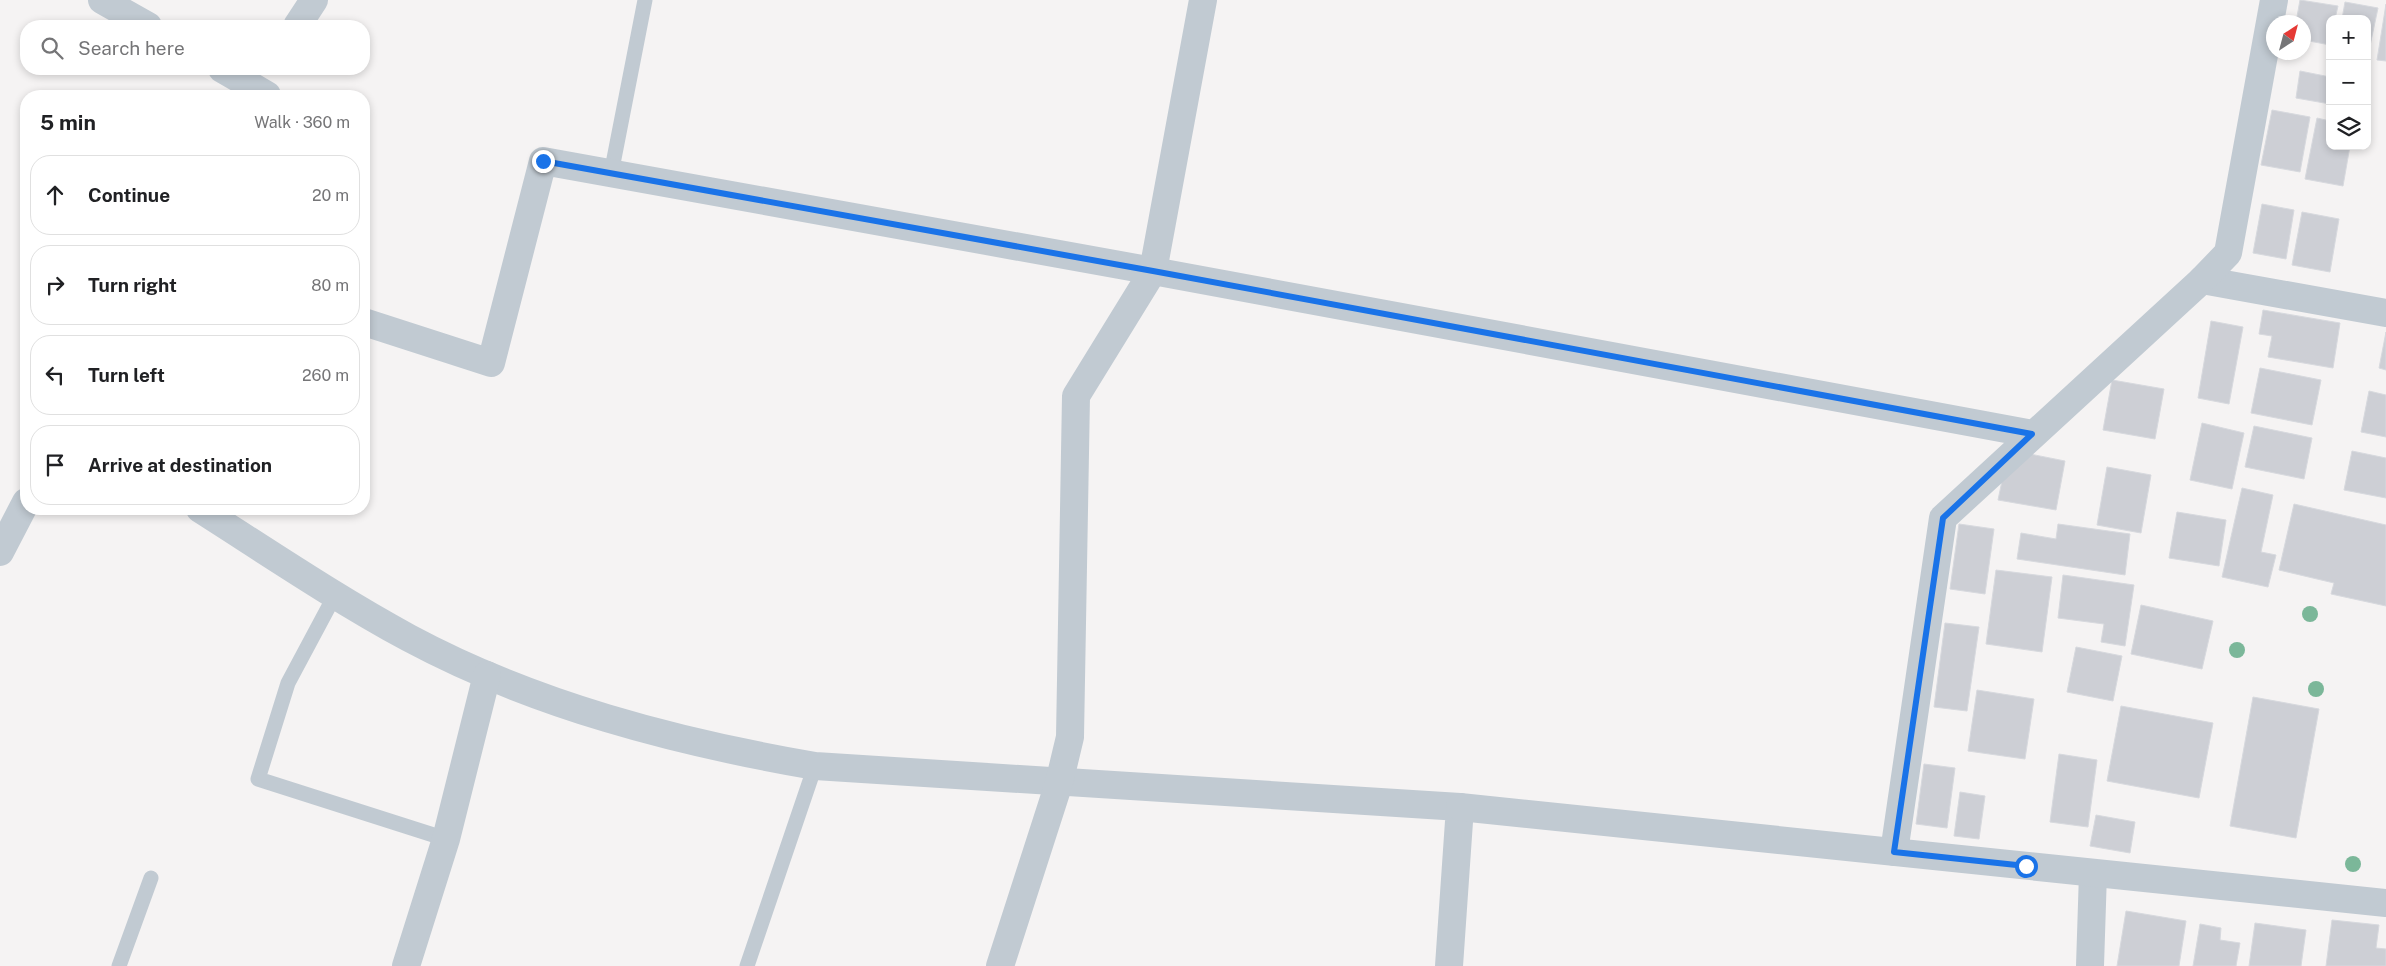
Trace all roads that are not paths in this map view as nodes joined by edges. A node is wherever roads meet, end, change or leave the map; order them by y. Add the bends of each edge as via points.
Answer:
1 (102, 0) edge
2 (314, 0) edge
3 (645, 0) edge
4 (1203, 0) edge
5 (2274, 0) edge
6 (137, 20) edge
7 (301, 20) edge
8 (237, 75) edge
9 (267, 87) edge
10 (611, 174) junction
11 (1153, 271) junction
12 (2202, 280) junction
13 (2386, 313) edge
14 (370, 324) edge
15 (2032, 434) junction
16 (20, 514) edge
17 (210, 515) edge
18 (0, 552) edge
19 (335, 594) junction
20 (488, 675) junction
21 (815, 766) junction
22 (1059, 783) junction
23 (1460, 807) junction
24 (446, 839) junction
25 (1894, 852) junction
26 (2092, 873) junction
27 (151, 878) dead end
28 (2386, 903) edge
29 (119, 966) edge
30 (406, 966) edge
31 (747, 966) edge
32 (1000, 966) edge
33 (1449, 966) edge
34 (2090, 966) edge

1 - 6 street
2 - 7 street
3 - 10 lane
4 - 11 street
5 - 12 street via 2228,253
8 - 9 street
10 - 11 street
10 - 14 street via 543,161 491,363
11 - 15 street
11 - 22 street via 1076,396 1070,737
12 - 13 street
12 - 15 street
15 - 25 street via 1943,518
16 - 18 street
17 - 19 street
19 - 20 street via 410,638
19 - 24 lane via 288,683 258,779
20 - 21 street via 617,722 737,753
20 - 24 street
21 - 22 street
21 - 31 lane
22 - 23 street
22 - 32 street
23 - 25 street
23 - 33 street
24 - 30 street
25 - 26 street
26 - 28 street
26 - 34 street
27 - 29 lane

